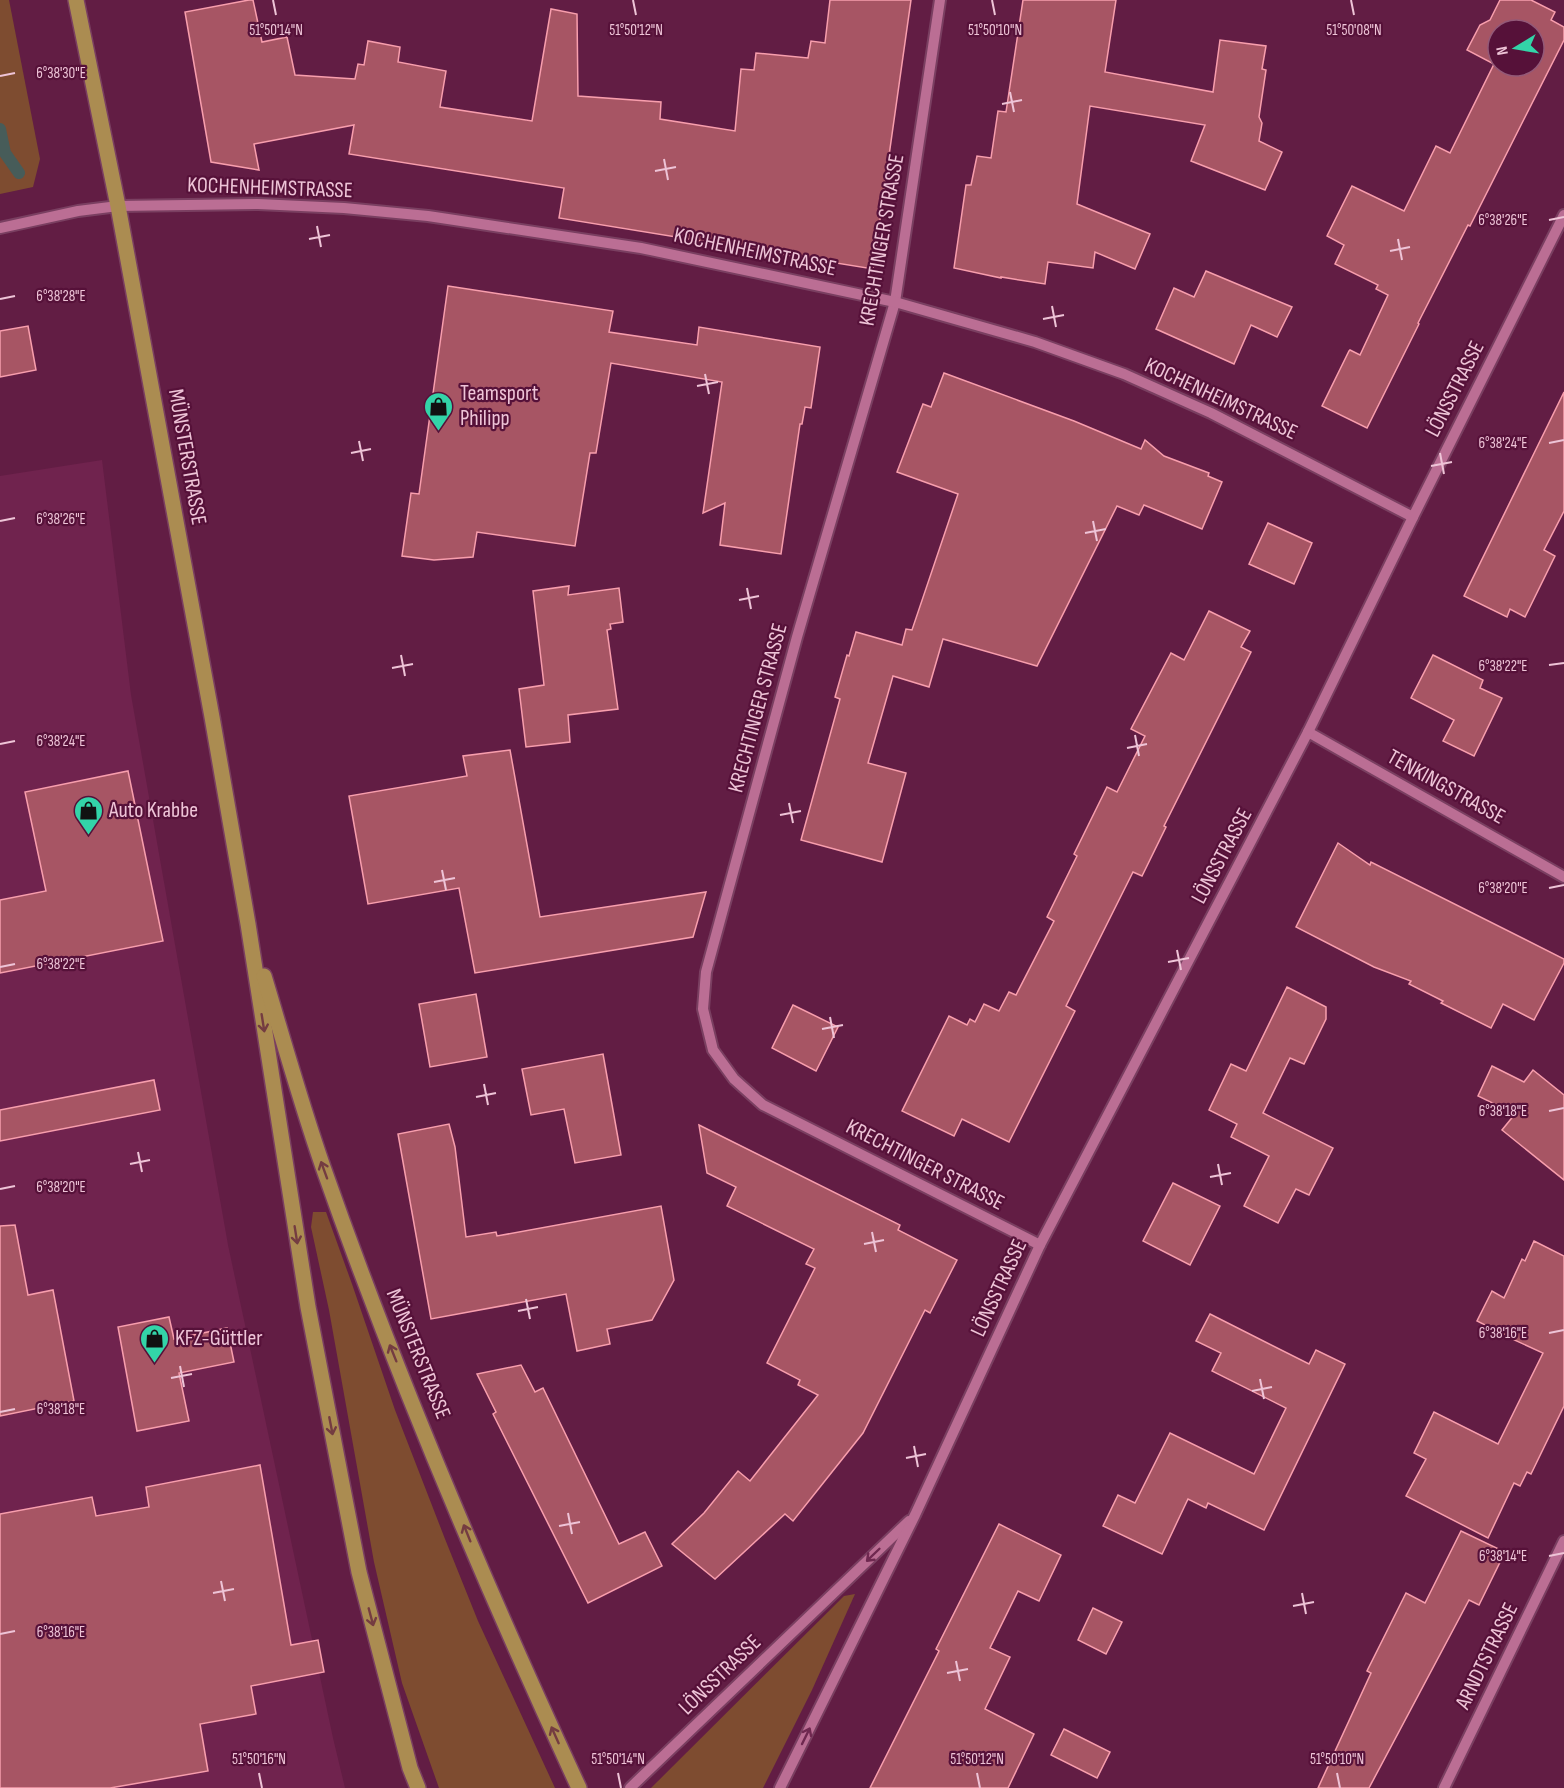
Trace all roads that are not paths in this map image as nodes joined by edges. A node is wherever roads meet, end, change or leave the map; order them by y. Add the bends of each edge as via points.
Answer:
1 (76, 0) edge
2 (940, 0) edge
3 (118, 206) junction
4 (1564, 215) edge
5 (0, 228) edge
6 (895, 302) junction
7 (1413, 517) junction
8 (1308, 732) junction
9 (1564, 877) edge
10 (248, 924) junction
11 (1040, 1245) junction
12 (915, 1515) junction
13 (1564, 1541) edge
14 (418, 1788) edge
15 (579, 1788) edge
16 (630, 1788) edge
17 (780, 1788) edge
18 (1444, 1788) edge

1 - 3 main road, MÜNSTERSTRASSE
2 - 6 street, KRECHTINGER STRASSE
3 - 5 street, KOCHENHEIMSTRASSE
3 - 6 street, KOCHENHEIMSTRASSE via 258,204 428,216 641,248
3 - 10 main road, MÜNSTERSTRASSE
4 - 7 street, LÖNSSTRASSE
6 - 7 street, KOCHENHEIMSTRASSE via 1035,342 1124,374 1212,413
6 - 11 street, KRECHTINGER STRASSE via 784,683 706,972 703,1009 713,1050 734,1079 763,1105
7 - 8 street, LÖNSSTRASSE
8 - 9 street, TENKINGSTRASSE
8 - 11 street, LÖNSSTRASSE
10 -> 14 main road, MÜNSTERSTRASSE via 308,1307 357,1561
15 -> 10 main road, MÜNSTERSTRASSE via 489,1587 391,1349 322,1165
11 - 12 street, LÖNSSTRASSE
12 -> 16 street, LÖNSSTRASSE
17 -> 12 street, LÖNSSTRASSE
13 - 18 street, ARNDTSTRASSE

